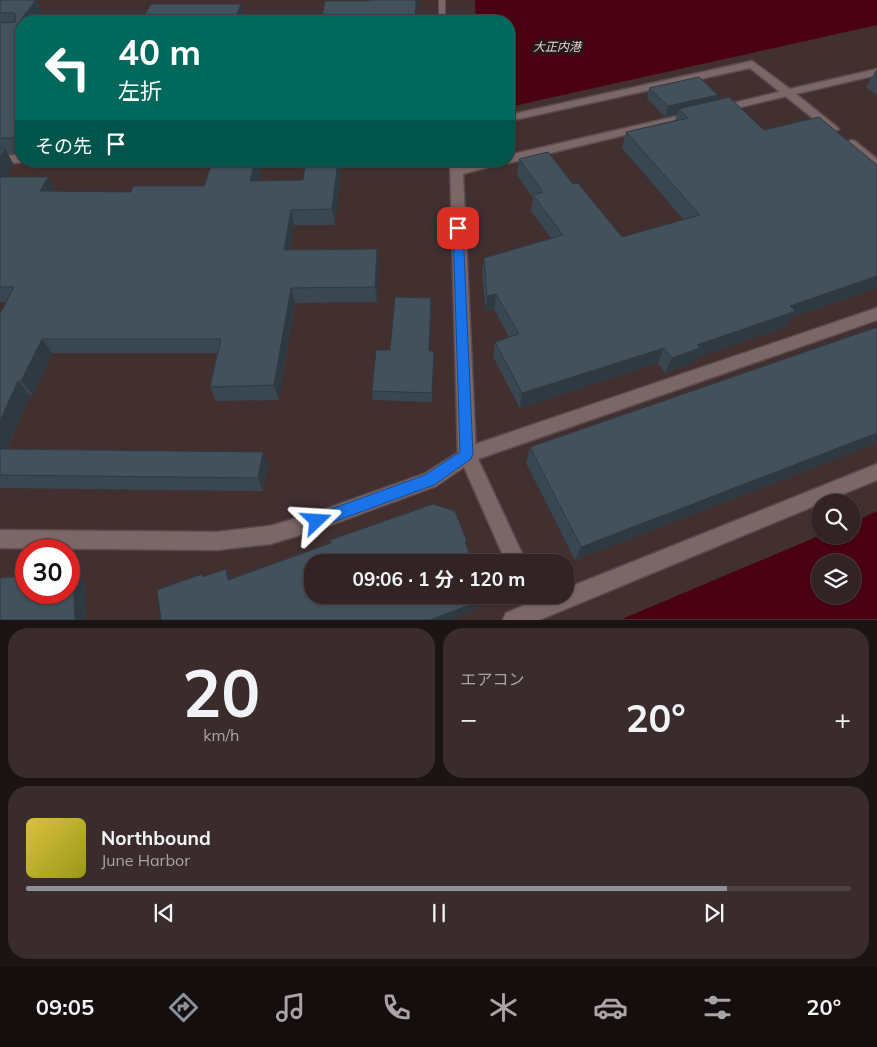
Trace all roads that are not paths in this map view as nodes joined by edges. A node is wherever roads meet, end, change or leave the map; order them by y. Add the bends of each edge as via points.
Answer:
1 (442, 0) edge
2 (442, 15) edge
3 (877, 72) edge
4 (787, 93) junction
5 (515, 117) edge
6 (515, 158) edge
7 (0, 160) edge
8 (15, 160) edge
9 (877, 165) edge
10 (456, 167) edge
11 (877, 314) edge
12 (467, 454) junction
13 (877, 472) edge
14 (0, 539) edge
15 (512, 554) edge
16 (574, 587) edge
17 (532, 604) edge
18 (513, 620) edge

1 - 2 lane
3 - 4 street
4 - 5 street via 752,64
4 - 6 street
4 - 9 street
7 - 8 street
10 - 12 street
11 - 12 street
12 - 14 street via 430,480 270,535 217,542
12 - 15 street
13 - 16 street
17 - 18 street

